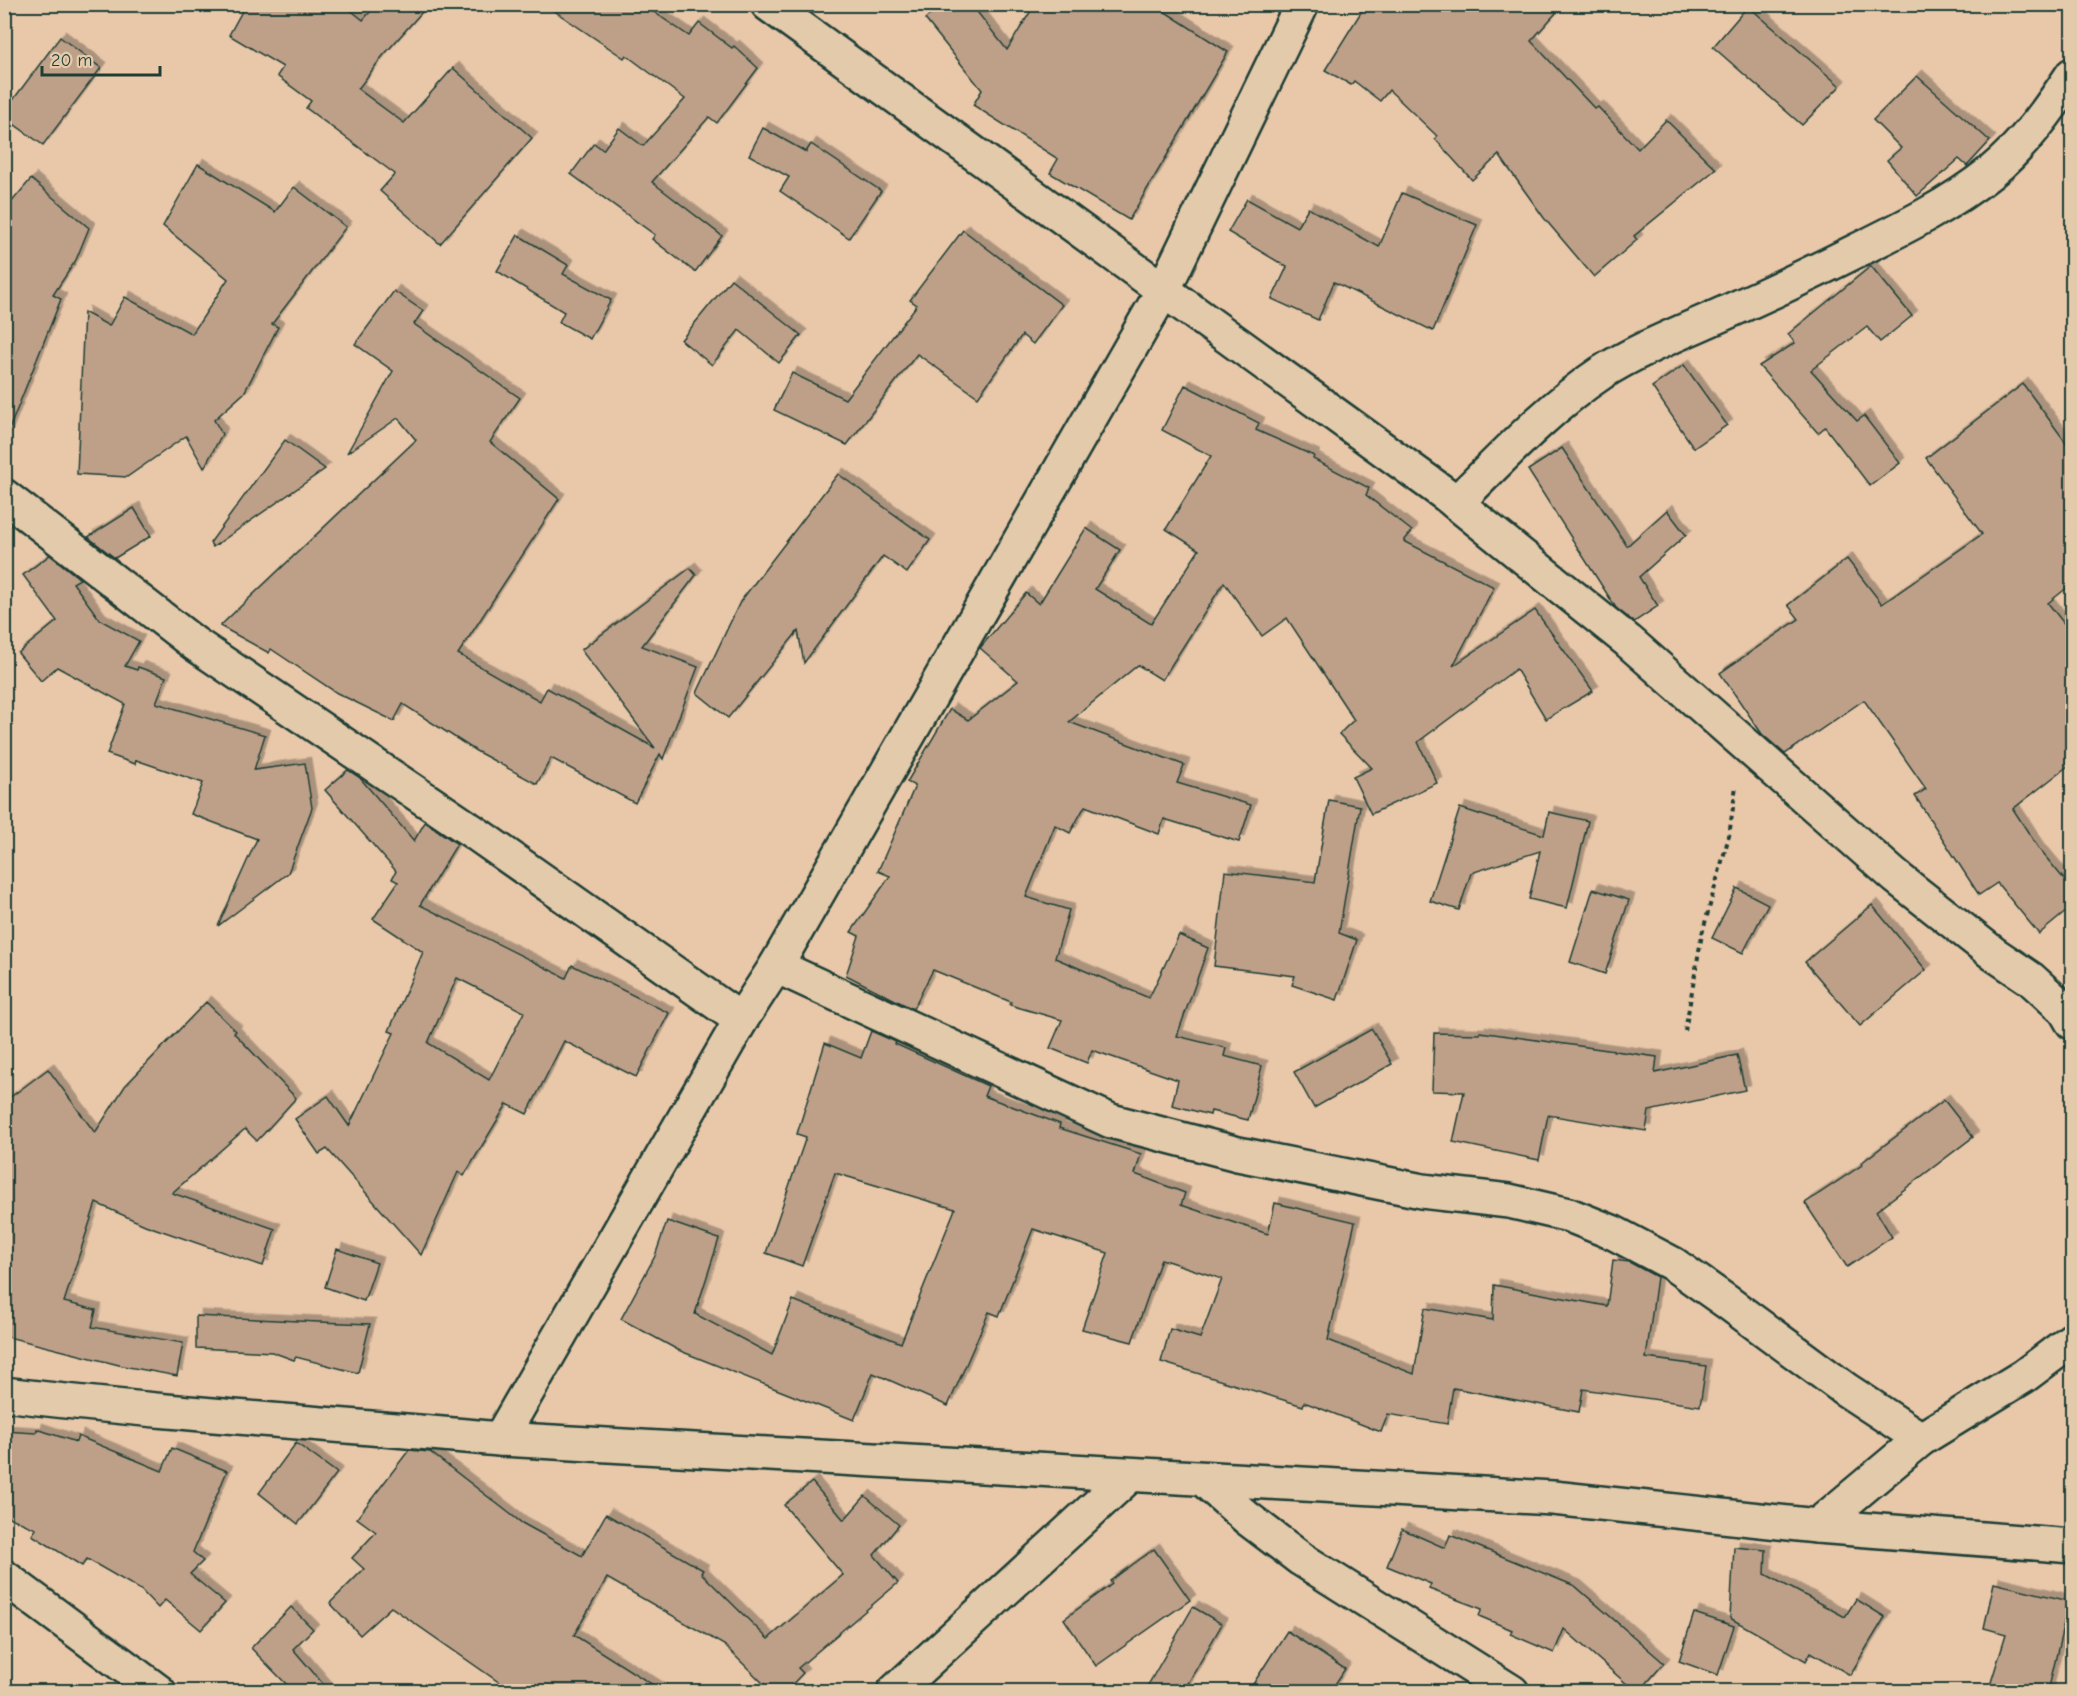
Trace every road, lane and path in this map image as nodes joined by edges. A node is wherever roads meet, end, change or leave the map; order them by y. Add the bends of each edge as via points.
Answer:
1 (768, 4) edge
2 (1302, 4) edge
3 (2073, 75) edge
4 (1163, 291) junction
5 (4, 496) edge
6 (1456, 503) junction
7 (1741, 740) junction
8 (776, 966) junction
9 (741, 1020) junction
10 (2073, 1022) edge
11 (1685, 1031) dead end
12 (2073, 1340) edge
13 (4, 1394) edge
14 (500, 1439) junction
15 (1921, 1439) junction
16 (1131, 1475) junction
17 (1203, 1479) junction
18 (1817, 1526) junction
19 (2073, 1546) edge
20 (4, 1577) edge
21 (159, 1692) edge
22 (894, 1692) edge
23 (1512, 1692) edge

1 - 4 street
2 - 4 street
3 - 6 street via 2022,141 1963,193 1892,233 1600,373 1521,438
4 - 6 street
4 - 8 street
5 - 9 street via 195,645 477,835
6 - 7 street via 1628,641
7 - 10 street via 1896,877 2031,979
7 - 11 path via 1729,836 1702,934
8 - 9 street
8 - 15 street via 1111,1121 1250,1157 1422,1191 1509,1201 1569,1215 1614,1233 1673,1264
9 - 14 street
12 - 15 street via 2024,1376
13 - 14 street via 102,1406
14 - 16 street
15 - 18 street
16 - 17 street
16 - 22 street
17 - 18 street via 1552,1498
17 - 23 street via 1301,1559
18 - 19 street
20 - 21 street

